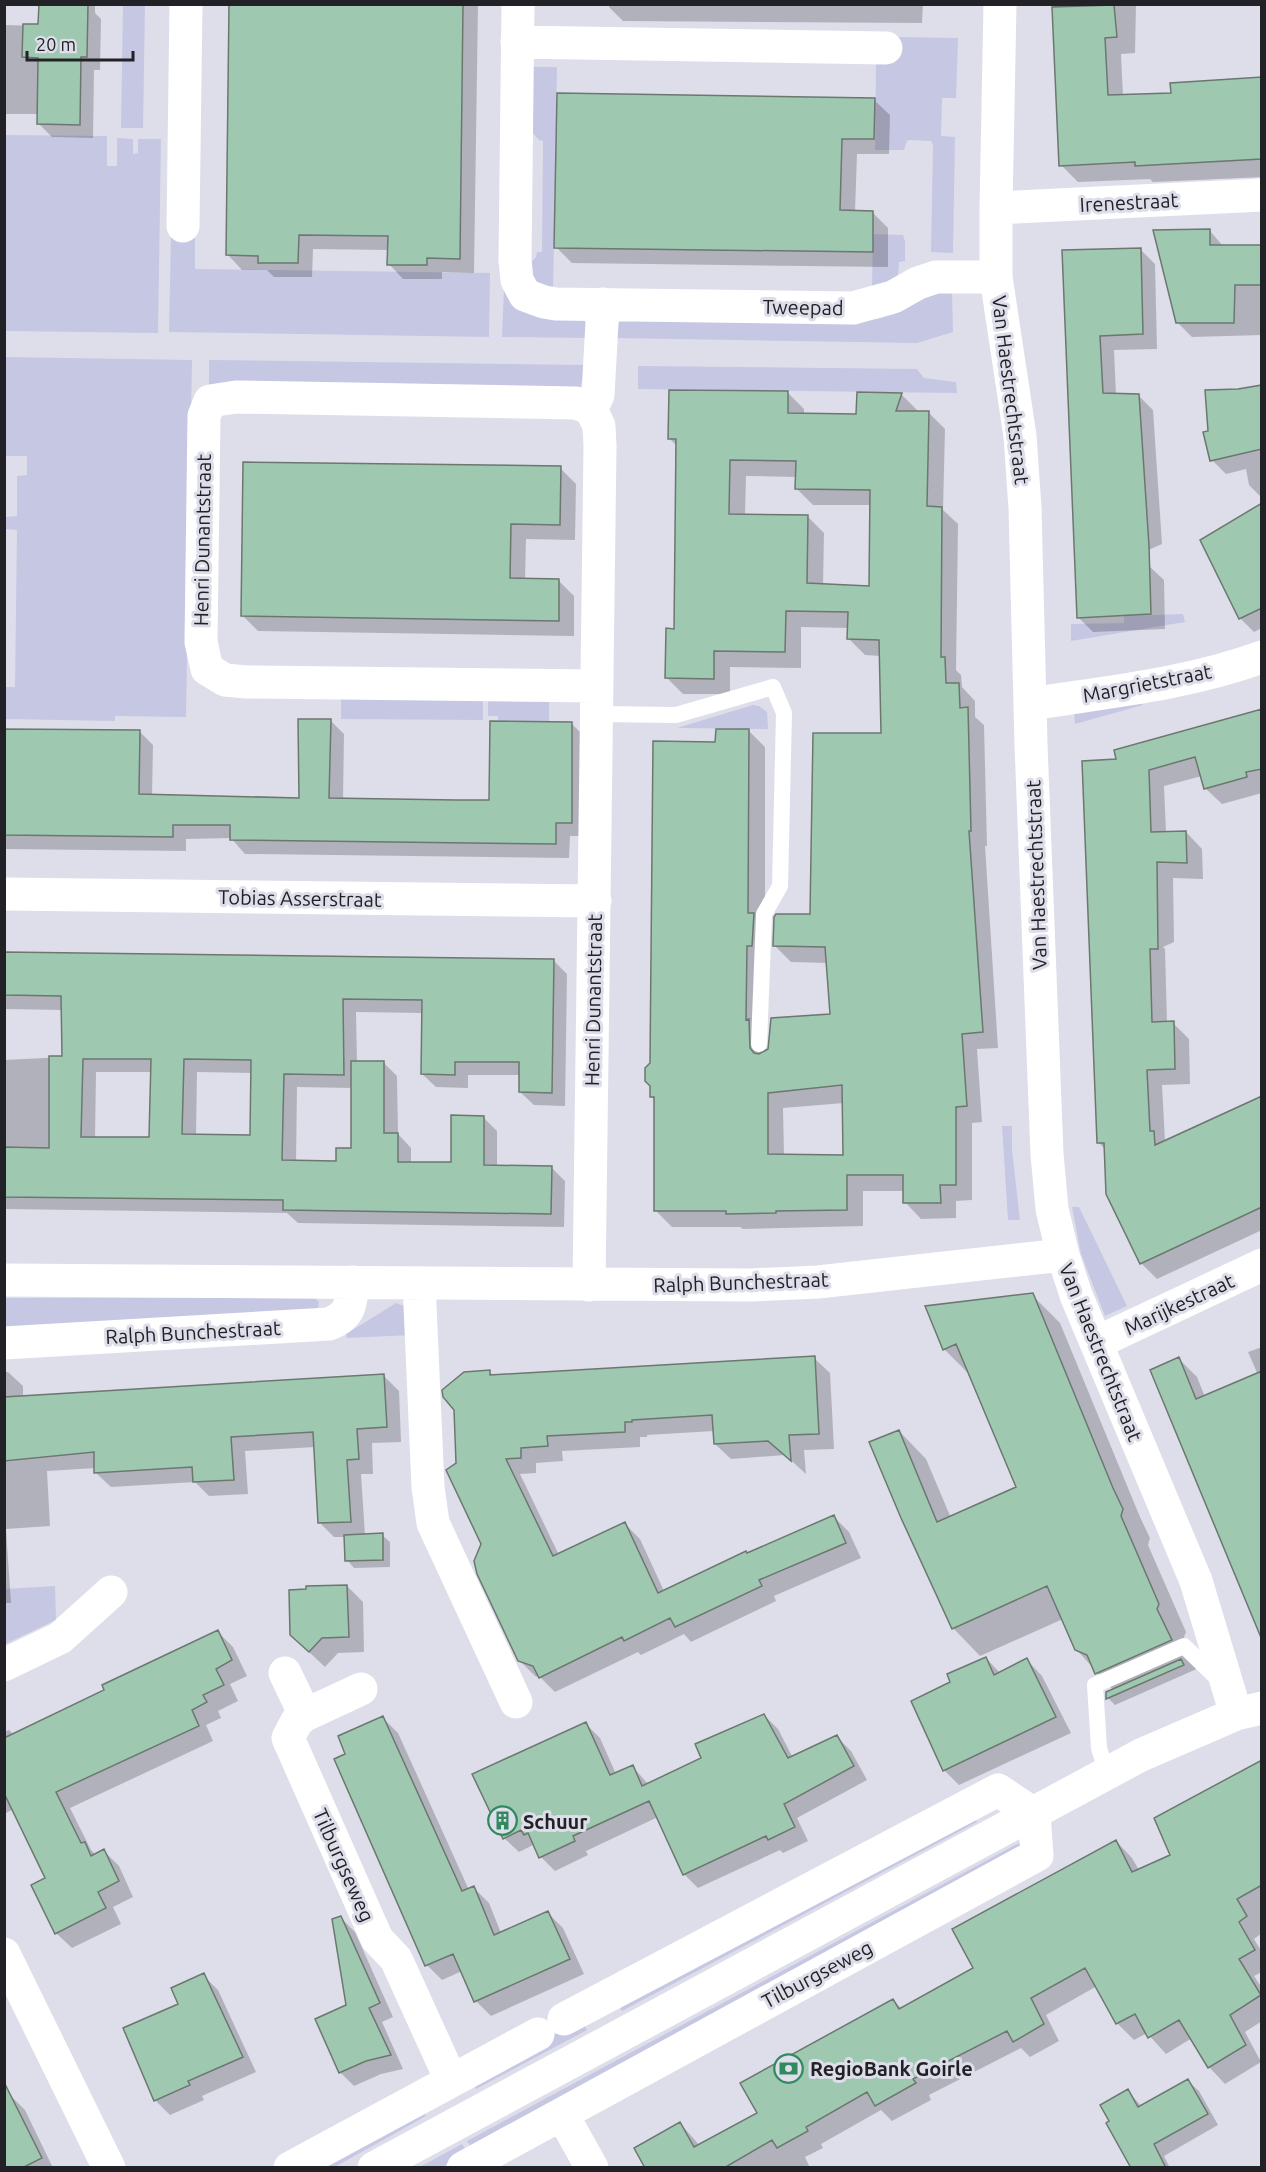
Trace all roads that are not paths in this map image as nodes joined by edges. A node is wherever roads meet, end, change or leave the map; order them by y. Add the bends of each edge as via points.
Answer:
1 (186, 4) edge
2 (518, 4) edge
3 (1000, 4) edge
4 (518, 42) junction
5 (886, 48) dead end
6 (1262, 195) edge
7 (996, 208) junction
8 (183, 226) dead end
9 (996, 277) junction
10 (603, 304) junction
11 (591, 410) junction
12 (1262, 657) edge
13 (597, 700) junction
14 (1030, 704) junction
15 (4, 894) edge
16 (595, 901) junction
17 (759, 1044) dead end
18 (1063, 1255) junction
19 (1262, 1265) edge
20 (4, 1280) edge
21 (352, 1282) junction
22 (419, 1283) junction
23 (589, 1285) junction
24 (4, 1343) edge
25 (1096, 1343) junction
26 (111, 1592) dead end
27 (4, 1665) edge
28 (285, 1673) dead end
29 (361, 1689) dead end
30 (516, 1702) dead end
31 (1242, 1704) edge
32 (305, 1715) junction
33 (1107, 1774) junction
34 (1034, 1814) junction
35 (4, 1954) edge
36 (595, 2003) junction
37 (611, 2039) junction
38 (451, 2080) junction
39 (562, 2114) junction
40 (467, 2117) junction
41 (109, 2168) edge
42 (290, 2168) edge
43 (374, 2168) edge
44 (464, 2168) edge
45 (592, 2168) edge

1 - 8 street
2 - 4 street, Tweepad
3 - 7 street, Van Haestrechtstraat
4 - 5 street
4 - 10 street, Tweepad via 517,280 525,295 544,302
6 - 7 street, Irenestraat
7 - 9 street, Van Haestrechtstraat
9 - 10 street, Tweepad via 936,277 893,297 853,308
9 - 14 street, Van Haestrechtstraat via 1020,436
10 - 11 street via 598,395
11 - 13 street, Henri Dunantstraat via 599,426 600,446
11 - 13 street, Henri Dunantstraat via 576,403 544,401 236,397 210,401 204,416 201,642 207,669 225,680
12 - 14 street, Margrietstraat via 1155,684
13 - 16 street, Henri Dunantstraat
13 - 17 lane, Henri Dunantstraat via 676,715 773,687 784,713 780,886 764,914
14 - 18 street, Van Haestrechtstraat via 1047,1154 1052,1209
15 - 16 street, Tobias Asserstraat
16 - 23 street, Henri Dunantstraat
18 - 23 street, Ralph Bunchestraat via 818,1282
18 - 25 street, Van Haestrechtstraat
19 - 25 street, Marijkestraat
20 - 21 street, Ralph Bunchestraat
21 - 22 street, Ralph Bunchestraat
21 - 24 street, Ralph Bunchestraat via 348,1310 328,1324
22 - 23 street, Ralph Bunchestraat
22 - 30 street via 433,1523
25 - 31 street, Van Haestrechtstraat via 1196,1581
26 - 27 street via 60,1638
28 - 32 street
29 - 32 street, Tilburgseweg
31 - 33 street, Tilburgseweg
31 - 33 lane via 1184,1646 1095,1685 1099,1748
32 - 38 street, Tilburgseweg via 288,1738 377,1939 396,1959
33 - 34 street, Tilburgseweg
34 - 36 street via 998,1790
34 - 37 street, Tilburgseweg
34 - 39 street, Tilburgseweg via 1037,1855
35 - 41 street
36 - 37 street
36 - 38 street
37 - 40 street, Tilburgseweg
38 - 40 lane, Tilburgseweg
38 - 42 street
39 - 44 street, Tilburgseweg
39 - 45 street
40 - 43 street, Tilburgseweg

